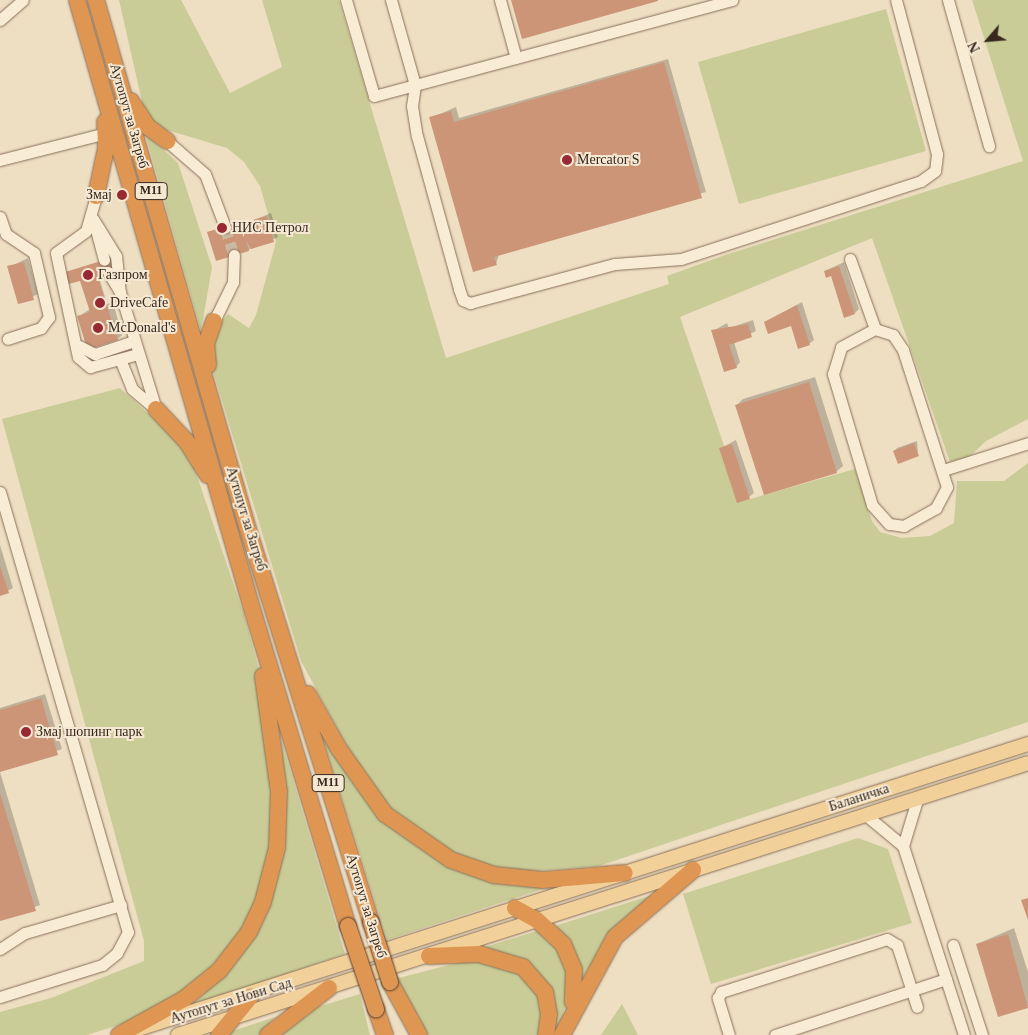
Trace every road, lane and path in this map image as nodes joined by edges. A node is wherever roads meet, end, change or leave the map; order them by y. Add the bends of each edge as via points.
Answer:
1 (23, 0) edge
2 (77, 0) edge
3 (96, 0) edge
4 (346, 0) edge
5 (391, 0) edge
6 (500, 0) edge
7 (732, 0) edge
8 (896, 0) edge
9 (948, 0) edge
10 (0, 20) edge
11 (516, 58) junction
12 (118, 78) junction
13 (415, 85) junction
14 (104, 95) junction
15 (106, 133) junction
16 (167, 141) joint
17 (989, 146) dead end
18 (0, 160) edge
19 (96, 196) joint
20 (0, 217) edge
21 (93, 219) junction
22 (225, 227) tunnel mouth
23 (4, 240) edge
24 (234, 255) tunnel mouth
25 (850, 258) dead end
26 (104, 260) dead end
27 (108, 272) dead end
28 (120, 292) junction
29 (214, 320) joint
30 (875, 329) junction
31 (8, 340) dead end
32 (134, 341) junction
33 (80, 346) junction
34 (138, 354) junction
35 (120, 359) junction
36 (208, 395) junction
37 (156, 409) junction
38 (1028, 443) edge
39 (943, 470) junction
40 (0, 492) edge
41 (219, 493) junction
42 (252, 612) junction
43 (284, 644) junction
44 (1028, 744) edge
45 (1028, 763) edge
46 (916, 800) junction
47 (866, 816) junction
48 (756, 831) junction
49 (903, 846) junction
50 (761, 848) junction
51 (693, 870) junction
52 (625, 872) junction
53 (121, 905) junction
54 (515, 908) junction
55 (537, 920) junction
56 (953, 945) dead end
57 (0, 949) edge
58 (429, 956) junction
59 (946, 979) junction
60 (390, 982) junction
61 (329, 988) junction
62 (912, 990) junction
63 (251, 996) junction
64 (0, 997) edge
65 (917, 1008) dead end
66 (571, 1012) junction
67 (373, 1013) junction
68 (228, 1020) junction
69 (118, 1035) edge
70 (178, 1035) edge
71 (219, 1035) edge
72 (268, 1035) edge
73 (373, 1035) edge
74 (385, 1035) edge
75 (408, 1035) edge
76 (419, 1035) edge
77 (546, 1035) edge
78 (562, 1035) edge
79 (729, 1035) edge
80 (775, 1035) edge
81 (964, 1035) edge
82 (982, 1035) edge

1 - 10 street
2 - 14 highway, Аутопут за Загреб / M11
3 - 12 highway, Аутопут за Загреб / M11
4 - 13 street via 374,96
5 - 13 street
6 - 11 street
7 - 11 street
8 - 13 street via 937,154 935,171 922,181 681,259 586,270 480,302 463,300 459,289 417,136 412,106
9 - 17 street
11 - 13 street
12 - 16 highway via 142,120
12 - 36 highway, Аутопут за Загреб / M11
14 - 15 highway
14 - 41 highway, Аутопут за Загреб / M11
15 - 18 street
15 - 19 highway
16 - 22 street via 205,174
19 - 21 street
20 - 23 street
21 - 26 street
21 - 28 street via 116,256
21 - 33 street via 80,237 56,253
23 - 31 street via 34,253 49,317 41,328
24 - 29 street via 233,282
25 - 30 street
27 - 28 street
28 - 32 street
29 - 36 highway via 206,344
30 - 39 street via 893,335 903,350
30 - 39 street via 841,347 833,364 834,384 875,511 896,527 922,520 944,497
32 - 33 street via 95,354
32 - 34 street
33 - 35 street via 78,357 86,366
34 - 35 street
34 - 37 street
35 - 37 street via 132,389
36 - 43 highway, Аутопут за Загреб / M11
37 - 41 highway via 187,442
38 - 39 street
40 - 53 street
41 - 42 highway, Аутопут за Загреб / M11
42 - 67 highway, Аутопут за Загреб / M11, bridge via 363,967
42 - 69 highway via 278,771 277,848 268,888 249,932 219,971 184,999
43 - 52 highway via 355,774 385,814 408,833 451,860 494,874 543,880
43 - 60 highway, Аутопут за Загреб / M11, bridge
44 - 48 main road, Баланичка
45 - 46 main road, Баланичка
46 - 47 main road, Баланичка
46 - 49 street
47 - 49 street
47 - 50 main road, Баланичка
48 - 50 main road
48 - 52 main road, Баланичка
49 - 59 street
50 - 51 main road, Баланичка
51 - 55 main road, Баланичка
51 - 66 highway via 615,937
52 - 54 main road, Баланичка
53 - 57 street via 24,933
53 - 64 street via 128,932 117,954 84,973
54 - 55 highway
54 - 63 main road, Аутопут за Нови Сад
55 - 58 main road, Аутопут за Нови Сад
55 - 66 highway via 557,937 572,961 576,989
56 - 82 street
58 - 61 main road, Аутопут за Нови Сад
58 - 77 highway via 479,954 523,967 533,974 547,998
59 - 62 street
59 - 81 street
60 - 75 highway, Аутопут за Загреб / M11
60 - 76 highway
61 - 68 main road, Аутопут за Нови Сад
61 - 72 highway
62 - 65 street
62 - 79 street via 897,944 887,939 721,992 718,998
62 - 80 street
63 - 68 highway
63 - 69 main road, Аутопут за Нови Сад
66 - 78 highway
67 - 73 highway
67 - 74 highway
68 - 70 main road, Аутопут за Нови Сад
68 - 71 highway

